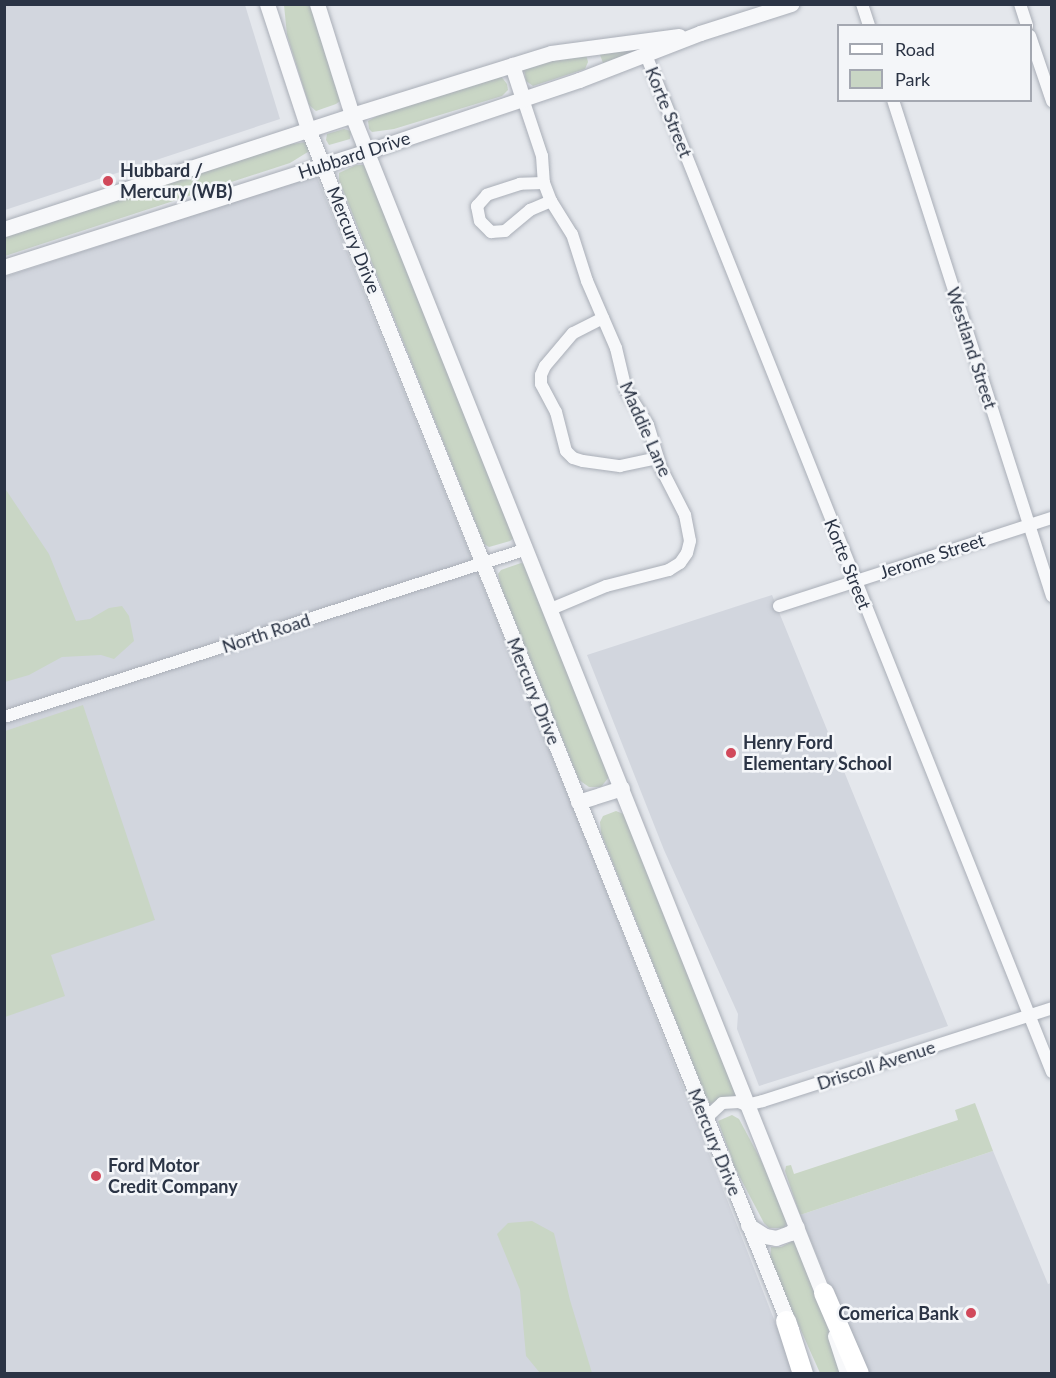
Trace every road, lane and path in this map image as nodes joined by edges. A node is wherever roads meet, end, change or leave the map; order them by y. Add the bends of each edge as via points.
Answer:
1 (267, 4) edge
2 (317, 4) edge
3 (790, 4) edge
4 (862, 4) edge
5 (1020, 4) edge
6 (868, 24) edge
7 (1026, 24) edge
8 (700, 33) junction
9 (1032, 42) edge
10 (587, 47) junction
11 (646, 55) junction
12 (512, 65) junction
13 (593, 75) junction
14 (523, 99) junction
15 (1052, 101) edge
16 (894, 102) edge
17 (352, 114) junction
18 (308, 129) junction
19 (368, 151) junction
20 (324, 165) junction
21 (544, 183) junction
22 (551, 201) junction
23 (4, 229) edge
24 (4, 267) edge
25 (603, 318) junction
26 (657, 458) junction
27 (1052, 518) edge
28 (1029, 525) junction
29 (527, 549) junction
30 (483, 565) junction
31 (855, 581) junction
32 (1052, 596) edge
33 (779, 606) dead end
34 (552, 609) junction
35 (4, 717) edge
36 (622, 788) junction
37 (578, 802) junction
38 (1052, 1008) edge
39 (1029, 1016) junction
40 (1052, 1072) edge
41 (746, 1105) junction
42 (705, 1119) junction
43 (748, 1225) junction
44 (797, 1227) junction
45 (824, 1293) junction
46 (786, 1321) junction
47 (803, 1374) edge
48 (812, 1374) edge
49 (847, 1374) edge
50 (859, 1374) edge

1 - 18 street, Mercury Drive
2 - 17 street
3 - 8 street, Hubbard Drive
4 - 6 street
5 - 7 street
8 - 10 street, Hubbard Drive
8 - 11 street, Hubbard Drive
9 - 15 street
10 - 12 street, Hubbard Drive
10 - 13 street via 595,58
11 - 13 street, Hubbard Drive
11 - 31 street, Korte Street
12 - 14 street
12 - 17 street, Hubbard Drive
13 - 14 street, Hubbard Drive
14 - 19 street, Hubbard Drive
14 - 21 street, Maddie Lane via 542,156
16 - 28 street, Westland Street
17 - 18 street, Hubbard Drive
17 - 19 street
18 - 20 street, Mercury Drive
18 - 23 street, Hubbard Drive
19 - 20 street, Hubbard Drive
19 - 29 street
20 - 24 street, Hubbard Drive
20 - 30 street, Mercury Drive
21 - 22 street, Maddie Lane
21 - 22 street via 520,184 487,195 477,206 480,221 491,232 505,231 530,210
22 - 25 street, Maddie Lane via 572,234
25 - 26 street, Maddie Lane via 616,348 626,390 648,425
25 - 26 street via 573,333 541,375 563,442 573,458 583,461 629,466
26 - 34 street, Maddie Lane via 688,527 687,553 680,563 657,574 597,590
27 - 28 street, Jerome Street
28 - 31 street, Jerome Street
28 - 32 street, Westland Street
29 - 30 street, North Road
29 - 34 street
30 - 35 street, North Road
30 - 37 street, Mercury Drive
31 - 33 street, Jerome Street
31 - 39 street, Korte Street
34 - 36 street
36 - 37 street
36 - 41 street
37 - 42 street, Mercury Drive
38 - 39 street, Driscoll Avenue
39 - 40 street, Korte Street
39 - 41 street, Driscoll Avenue
41 - 42 street, Driscoll Avenue via 723,1103
41 - 44 street
42 - 43 street, Mercury Drive
43 - 44 street via 765,1236 777,1238
43 - 46 street, Mercury Drive
44 - 45 street
45 - 49 street
45 - 50 main road
46 - 47 main road
46 - 48 street, Mercury Drive

